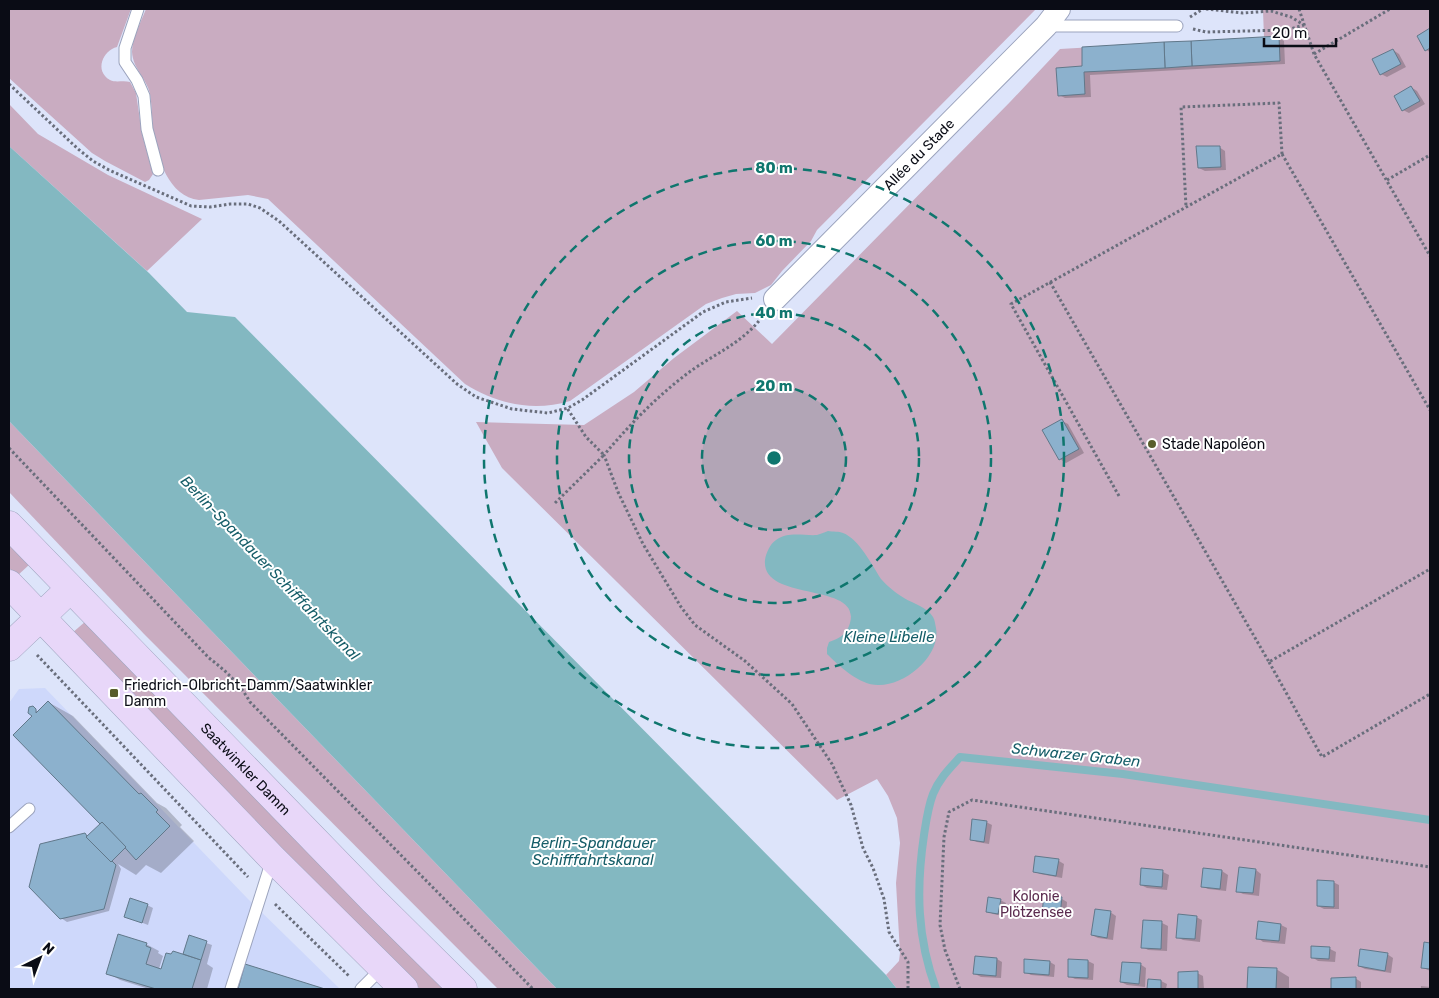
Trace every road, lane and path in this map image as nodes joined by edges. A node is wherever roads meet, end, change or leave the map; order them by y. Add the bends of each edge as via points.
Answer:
1 (138, 9) edge
2 (1059, 9) edge
3 (1206, 9) edge
4 (1299, 9) edge
5 (1390, 9) edge
6 (1304, 24) junction
7 (1046, 26) junction
8 (1177, 26) joint
9 (1314, 54) junction
10 (9, 84) edge
11 (1282, 154) junction
12 (1430, 155) edge
13 (158, 170) dead end
14 (1387, 180) junction
15 (1186, 207) junction
16 (1430, 256) edge
17 (1050, 282) junction
18 (775, 299) joint
19 (756, 325) dead end
20 (567, 408) junction
21 (1430, 410) edge
22 (9, 448) edge
23 (604, 455) junction
24 (1119, 496) dead end
25 (555, 502) dead end
26 (9, 525) edge
27 (1430, 569) edge
28 (9, 584) edge
29 (70, 589) junction
30 (41, 616) junction
31 (14, 642) edge
32 (1269, 662) junction
33 (1430, 694) edge
34 (29, 809) dead end
35 (9, 827) edge
36 (272, 858) junction
37 (1430, 868) edge
38 (262, 891) junction
39 (382, 968) junction
40 (231, 989) edge
41 (362, 989) edge
42 (404, 989) edge
43 (463, 989) edge
44 (533, 989) edge
45 (908, 989) edge
46 (960, 989) edge

1 - 13 lane via 125,48 125,62 144,96
2 - 7 street, Allée du Stade
3 - 6 path via 1243,13 1271,11
4 - 6 path
5 - 9 path
6 - 8 path via 1286,30 1206,32
6 - 9 path
7 - 8 lane
7 - 18 street, Allée du Stade
9 - 14 path
10 - 20 path via 78,149 109,170 191,206 248,204 260,208 279,221 457,384 476,397 512,410 548,413
11 - 15 path
11 - 15 path via 1279,103 1181,107
11 - 21 path
12 - 14 path
14 - 16 path
15 - 17 path
17 - 24 path via 1011,304
17 - 32 path
18 - 20 path via 747,298 726,302 703,312
19 - 23 path via 739,341 670,388
20 - 23 path via 586,437
22 - 44 path via 209,658 224,669 250,702
23 - 25 path
23 - 45 path via 643,544 681,607 695,624 745,660 792,704 832,764 851,805 863,848 884,899 889,932 908,962
26 - 29 main road, Saatwinkler Damm
27 - 32 path
28 - 30 main road
29 - 30 main road
29 - 43 main road, Saatwinkler Damm
30 - 31 main road
30 - 36 main road
31 - 38 path
32 - 33 path via 1322,757
34 - 35 lane
36 - 38 lane
36 - 39 main road
37 - 46 path via 972,800 949,812 944,837 940,925 945,950
38 - 40 lane
38 - 41 path
39 - 41 lane
39 - 42 main road

